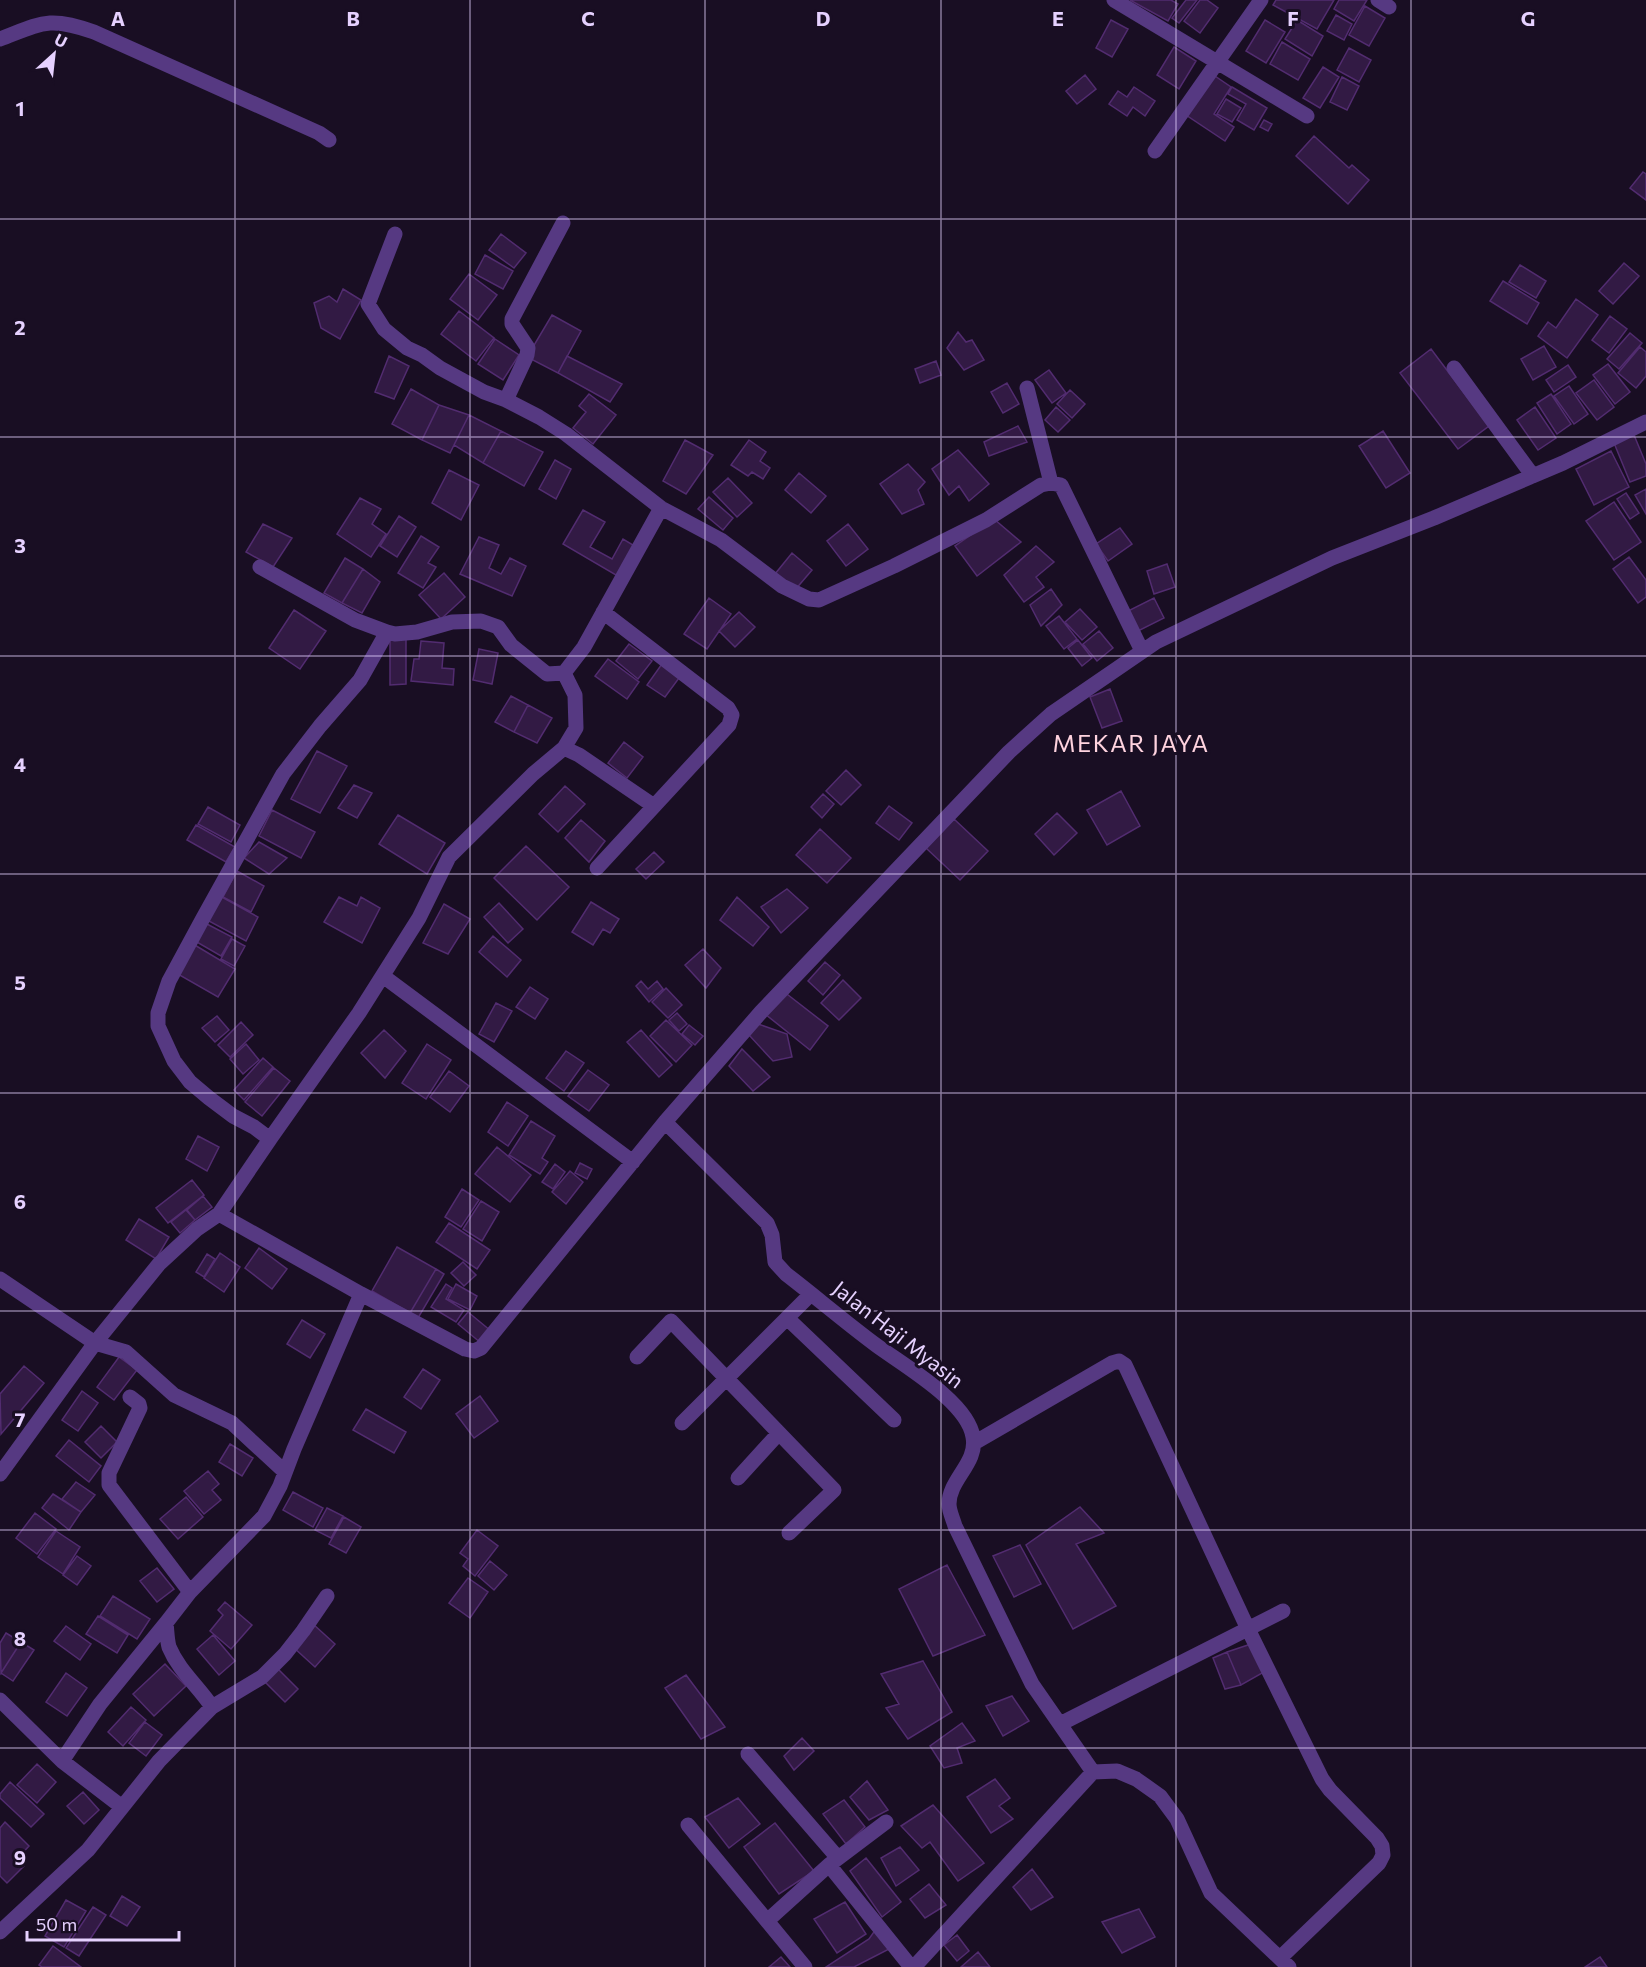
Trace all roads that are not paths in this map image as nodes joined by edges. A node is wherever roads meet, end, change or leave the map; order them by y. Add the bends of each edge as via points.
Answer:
1 (1114, 0) edge
2 (1261, 0) edge
3 (0, 39) edge
4 (1218, 63) junction
5 (1307, 117) dead end
6 (324, 137) dead end
7 (1155, 151) dead end
8 (563, 223) dead end
9 (396, 234) dead end
10 (1454, 368) dead end
11 (1027, 388) dead end
12 (506, 400) junction
13 (1644, 429) edge
14 (1533, 476) junction
15 (1051, 483) junction
16 (661, 508) junction
17 (260, 567) dead end
18 (603, 612) junction
19 (387, 632) junction
20 (1142, 651) junction
21 (564, 673) junction
22 (564, 748) junction
23 (654, 806) junction
24 (597, 868) dead end
25 (383, 976) junction
26 (665, 1122) junction
27 (270, 1139) junction
28 (633, 1162) junction
29 (219, 1214) junction
30 (0, 1279) edge
31 (361, 1294) junction
32 (812, 1294) junction
33 (787, 1318) junction
34 (95, 1343) junction
35 (637, 1357) dead end
36 (726, 1379) junction
37 (130, 1397) dead end
38 (894, 1420) dead end
39 (682, 1423) dead end
40 (779, 1433) junction
41 (974, 1443) junction
42 (285, 1472) junction
43 (0, 1474) edge
44 (738, 1478) dead end
45 (789, 1533) dead end
46 (190, 1592) junction
47 (327, 1596) dead end
48 (1283, 1611) dead end
49 (166, 1623) junction
50 (1248, 1629) junction
51 (0, 1700) edge
52 (212, 1707) junction
53 (1060, 1724) junction
54 (748, 1754) dead end
55 (62, 1761) junction
56 (1093, 1772) junction
57 (122, 1807) junction
58 (886, 1822) dead end
59 (688, 1825) dead end
60 (833, 1861) junction
61 (766, 1921) junction
62 (0, 1930) edge
63 (1285, 1962) edge
64 (805, 1967) edge
65 (913, 1967) edge

1 - 4 street
2 - 4 street
3 - 6 street via 35,24 72,24
4 - 5 street
4 - 7 street
8 - 12 street via 512,319 528,348
9 - 12 street via 368,304 379,321 393,338 440,368
10 - 14 street
11 - 15 street
12 - 16 street via 566,434
13 - 14 street
14 - 20 street via 1332,558
15 - 16 street via 1041,485 986,520 819,600 799,596 721,540
15 - 20 street via 1061,485
16 - 18 street
17 - 19 street via 355,620
18 - 21 street
18 - 23 street via 732,715 729,725
19 - 21 street via 417,632 452,622 481,621 498,627 511,645 547,674
19 - 27 street via 360,680 283,774 169,981 158,1013 158,1026 174,1061 190,1082
20 - 26 street via 1051,714 1010,752 761,1012
21 - 22 street via 574,715
22 - 23 street
22 - 25 street via 449,857 419,918
23 - 24 street
25 - 27 street
25 - 28 street
26 - 28 street
26 - 32 street, Jalan Haji Myasin via 767,1223 775,1262
27 - 29 street
28 - 31 street via 481,1348 465,1349
29 - 31 street
29 - 34 street via 159,1264
30 - 34 street
31 - 42 street
32 - 33 street
32 - 41 street, Jalan Haji Myasin via 948,1398 971,1425
33 - 36 street
33 - 38 street
34 - 42 street via 126,1352 174,1395 232,1423
34 - 43 street
35 - 36 street via 672,1321
36 - 39 street
36 - 40 street
37 - 46 street via 140,1408 109,1473 109,1485
40 - 44 street
40 - 45 street via 834,1490
41 - 50 street via 1112,1363 1119,1361 1125,1365
41 - 53 street via 972,1455 951,1492 949,1505 955,1526 1032,1684
42 - 46 street via 264,1516
46 - 49 street
47 - 52 street via 303,1631 262,1677
48 - 50 street
49 - 52 street via 168,1645 183,1672
49 - 55 street via 100,1704
50 - 53 street
50 - 63 street via 1322,1779 1377,1838 1383,1855
51 - 55 street
52 - 57 street via 159,1761
53 - 56 street
54 - 60 street
55 - 57 street
56 - 63 street via 1117,1771 1160,1796 1177,1819 1211,1893
56 - 65 street
57 - 62 street via 88,1850
58 - 60 street
59 - 61 street
60 - 61 street
60 - 65 street
61 - 64 street

